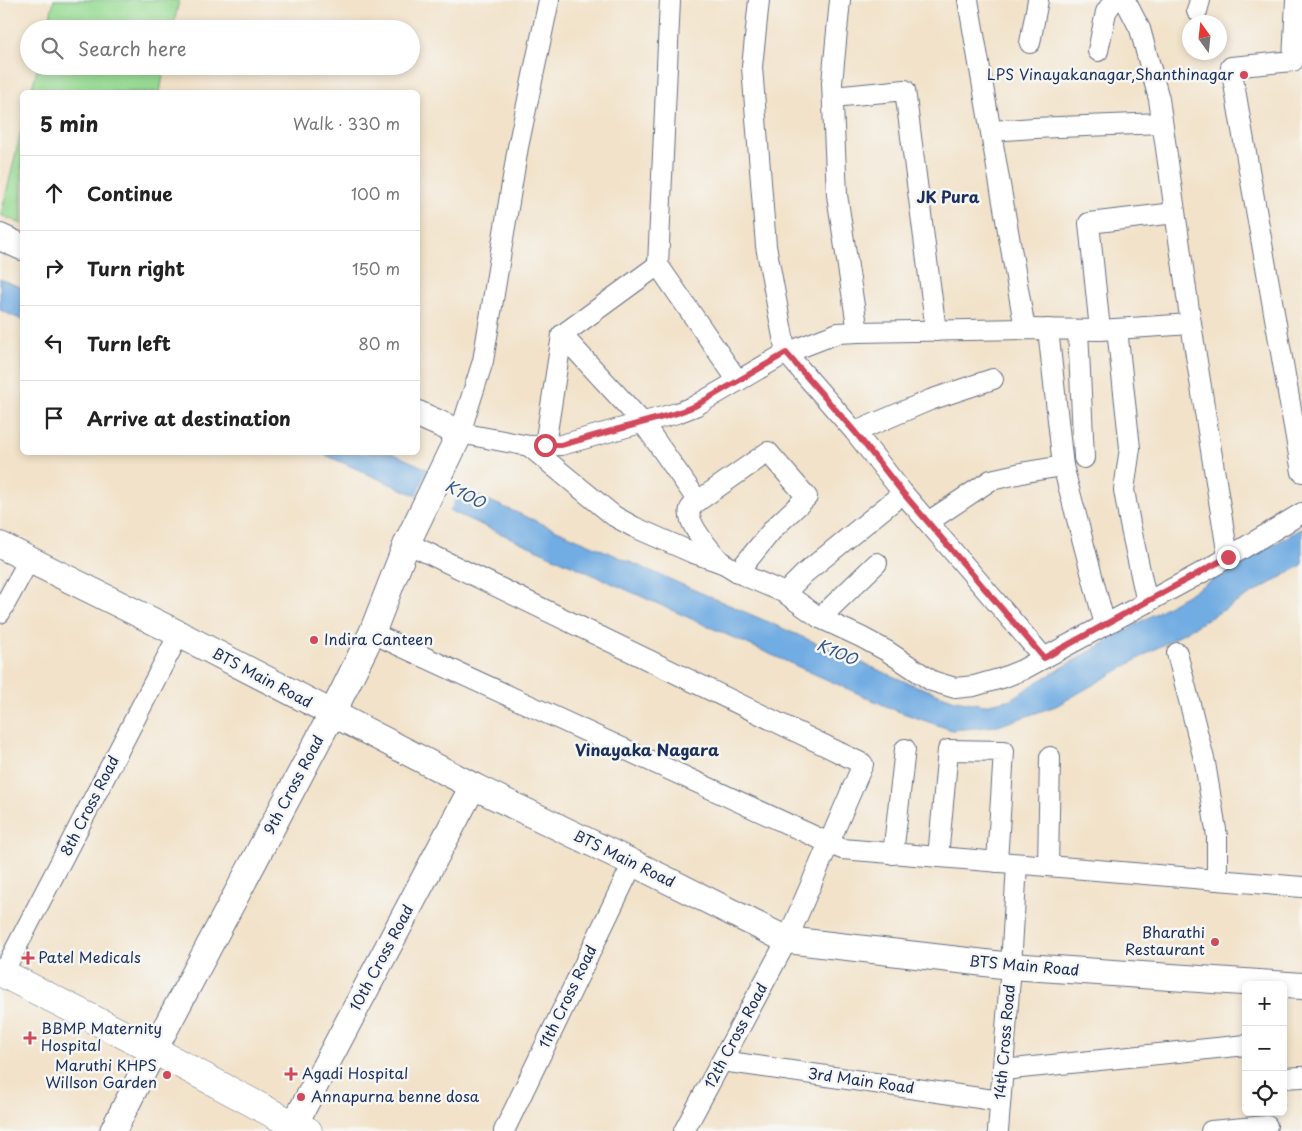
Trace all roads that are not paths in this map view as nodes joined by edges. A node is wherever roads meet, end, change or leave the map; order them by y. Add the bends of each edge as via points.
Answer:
1 (549, 0) edge
2 (670, 0) edge
3 (759, 0) edge
4 (840, 0) edge
5 (968, 0) edge
6 (1038, 0) edge
7 (1114, 0) edge
8 (1125, 0) edge
9 (1296, 0) edge
10 (1030, 44) dead end
11 (1098, 51) dead end
12 (833, 97) junction
13 (1162, 123) junction
14 (991, 131) junction
15 (1175, 213) junction
16 (0, 237) edge
17 (20, 246) edge
18 (658, 265) junction
19 (1191, 324) junction
20 (1025, 329) junction
21 (1048, 329) junction
22 (1078, 330) junction
23 (1108, 330) junction
24 (936, 331) junction
25 (858, 332) junction
26 (562, 335) junction
27 (786, 353) junction
28 (993, 380) dead end
29 (738, 381) junction
30 (420, 415) edge
31 (643, 423) junction
32 (460, 432) junction
33 (855, 432) junction
34 (537, 446) junction
35 (1084, 458) dead end
36 (1063, 466) junction
37 (1302, 472) edge
38 (903, 493) junction
39 (698, 500) junction
40 (1302, 513) edge
41 (928, 522) junction
42 (407, 543) junction
43 (0, 545) edge
44 (1228, 557) junction
45 (29, 560) junction
46 (877, 562) dead end
47 (730, 568) junction
48 (785, 594) junction
49 (1147, 603) junction
50 (0, 613) edge
51 (820, 618) junction
52 (1105, 625) junction
53 (372, 633) junction
54 (179, 634) junction
55 (1177, 653) dead end
56 (1044, 658) junction
57 (332, 714) junction
58 (905, 749) dead end
59 (1050, 757) dead end
60 (473, 786) junction
61 (829, 844) junction
62 (893, 854) junction
63 (938, 857) junction
64 (632, 863) junction
65 (1007, 863) junction
66 (1048, 866) junction
67 (1217, 880) junction
68 (1302, 886) edge
69 (787, 940) junction
70 (1011, 966) junction
71 (1, 974) edge
72 (1242, 982) edge
73 (1287, 985) edge
74 (1302, 986) edge
75 (1242, 1046) edge
76 (154, 1050) junction
77 (722, 1061) junction
78 (1003, 1070) junction
79 (1287, 1078) edge
80 (1302, 1078) edge
81 (1000, 1101) junction
82 (1268, 1123) edge
83 (298, 1129) edge
84 (113, 1131) edge
85 (504, 1131) edge
86 (684, 1131) edge
87 (998, 1131) edge
88 (1211, 1131) edge

1 - 32 street via 518,147 483,361
2 - 18 street
3 - 27 street via 752,77 766,246
4 - 12 street
5 - 14 street
6 - 10 street
7 - 11 street via 1106,12
8 - 13 street via 1140,29 1159,99
9 - 37 street via 1293,61 1231,67
12 - 24 street via 905,90
12 - 25 street via 837,195
13 - 14 street
13 - 15 street
14 - 20 street
15 - 19 street
15 - 23 street via 1089,223
16 - 17 street
18 - 26 street
18 - 29 street
19 - 23 street
19 - 44 street
20 - 21 street
20 - 24 street
21 - 22 street
21 - 36 street
22 - 23 street
22 - 35 street
23 - 49 street via 1130,448 1124,490
24 - 25 street
25 - 27 street via 838,333
26 - 31 street
26 - 34 street
27 - 29 street
27 - 33 street
28 - 33 street via 930,400
29 - 31 street via 695,406
30 - 32 street
31 - 34 street via 561,445
31 - 39 street
32 - 34 street
32 - 42 street, 9th Cross Road
33 - 38 street
34 - 47 street via 614,516
36 - 41 street via 991,480
36 - 52 street
38 - 41 street
38 - 48 street via 805,573
39 - 47 street via 691,507 689,516 703,541
39 - 47 street via 768,452 807,497
40 - 44 street
41 - 56 street
42 - 53 street, 9th Cross Road
42 - 61 street, 12th Cross Road via 863,764
43 - 45 street, BTS Main Road
44 - 49 street
45 - 50 street
45 - 54 street, BTS Main Road
46 - 51 street
47 - 48 street
48 - 51 street
49 - 52 street
51 - 56 street via 887,651 932,681 955,688 1002,678
52 - 56 street
53 - 57 street, 9th Cross Road
53 - 61 street
54 - 57 street, BTS Main Road
54 - 71 street, 8th Cross Road
55 - 67 street via 1205,763 1217,836
57 - 60 street, BTS Main Road
57 - 76 street, 9th Cross Road
58 - 62 street
59 - 66 street
60 - 64 street, BTS Main Road
60 - 83 street, 10th Cross Road
61 - 62 street via 842,850
61 - 69 street, 12th Cross Road
62 - 63 street
63 - 65 street
63 - 65 street, 14th Cross Road via 948,750 1004,751
64 - 69 street, BTS Main Road
64 - 85 street, 11th Cross Road
65 - 66 street
65 - 70 street, 14th Cross Road
66 - 67 street
67 - 68 street
69 - 70 street, BTS Main Road
69 - 77 street, 12th Cross Road
70 - 72 street, BTS Main Road
70 - 78 street, 14th Cross Road
71 - 76 main road
73 - 74 street, BTS Main Road
75 - 78 street
76 - 83 main road
76 - 84 street, 9th Cross Road
77 - 81 street, 3rd Main Road
77 - 86 street, 12th Cross Road
78 - 81 street, 14th Cross Road
79 - 80 street
81 - 87 street, 14th Cross Road
82 - 88 street

